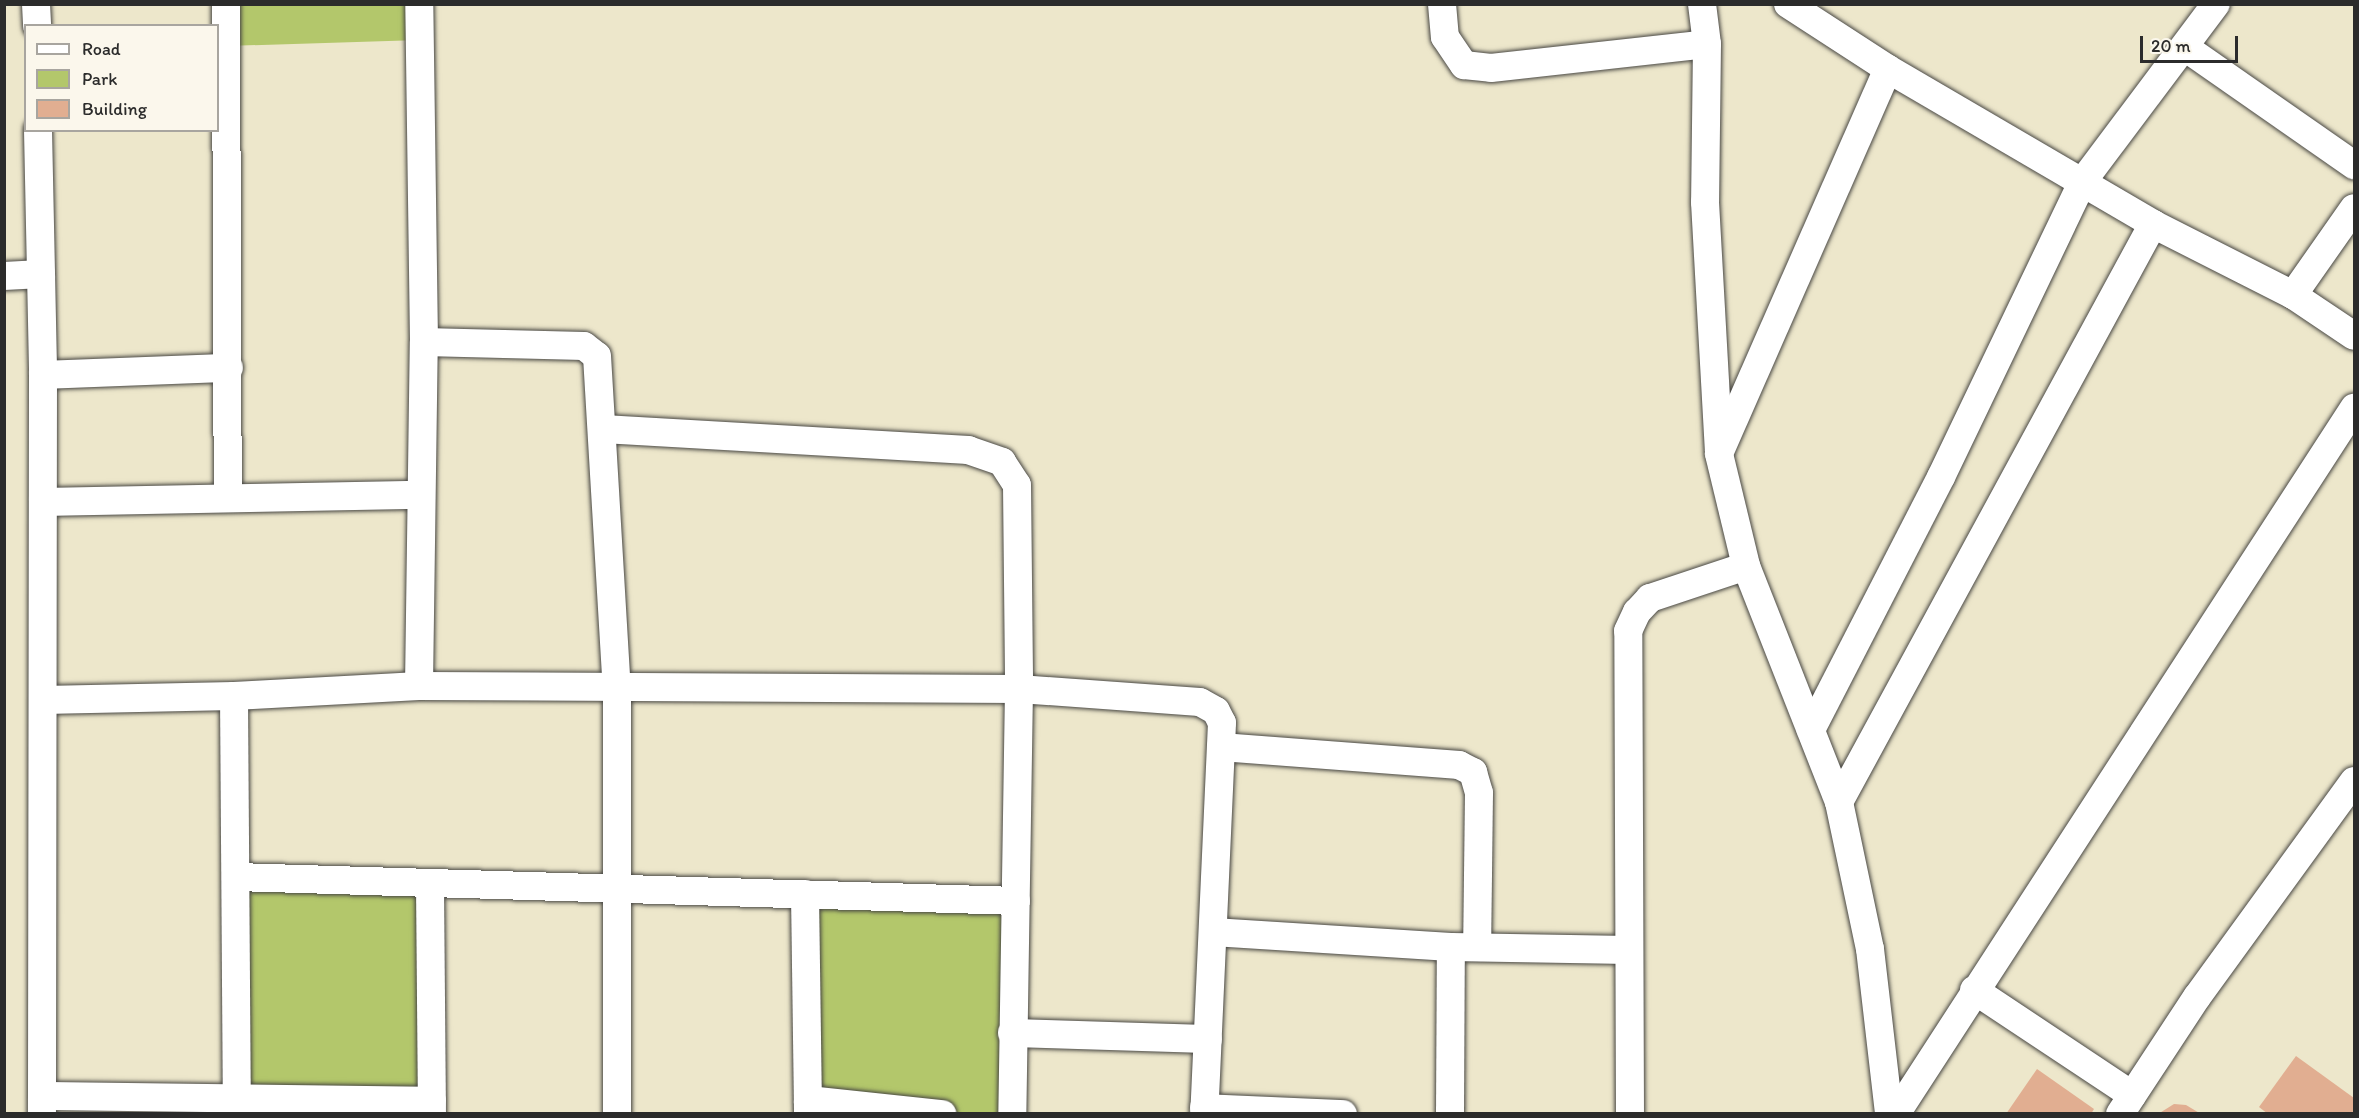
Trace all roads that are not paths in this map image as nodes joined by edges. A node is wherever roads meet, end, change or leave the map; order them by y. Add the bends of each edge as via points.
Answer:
1 (36, 4) edge
2 (226, 4) edge
3 (419, 4) edge
4 (1442, 4) edge
5 (1702, 4) edge
6 (1788, 4) edge
7 (2216, 4) edge
8 (37, 24) edge
9 (1707, 44) junction
10 (2186, 48) junction
11 (1888, 69) junction
12 (38, 132) edge
13 (2355, 165) edge
14 (2083, 181) junction
15 (2355, 208) edge
16 (2153, 224) junction
17 (41, 274) junction
18 (4, 276) edge
19 (2293, 295) junction
20 (2355, 336) edge
21 (424, 342) junction
22 (229, 368) junction
23 (44, 375) junction
24 (2355, 408) edge
25 (603, 429) junction
26 (1719, 454) junction
27 (419, 495) junction
28 (228, 498) junction
29 (43, 502) junction
30 (1746, 566) junction
31 (419, 686) junction
32 (617, 688) junction
33 (1019, 689) junction
34 (234, 696) junction
35 (43, 700) junction
36 (1811, 730) junction
37 (1221, 747) junction
38 (2355, 781) edge
39 (1839, 802) junction
40 (236, 877) junction
41 (430, 885) junction
42 (618, 889) junction
43 (805, 894) junction
44 (1016, 901) junction
45 (1213, 932) junction
46 (1464, 947) junction
47 (1629, 950) junction
48 (1974, 990) junction
49 (1012, 1033) junction
50 (1208, 1039) junction
51 (237, 1096) junction
52 (2126, 1104) edge
53 (42, 1105) edge
54 (432, 1107) edge
55 (808, 1107) edge
56 (1204, 1111) edge
57 (617, 1113) edge
58 (942, 1113) edge
59 (1012, 1113) edge
60 (1343, 1113) edge
61 (1450, 1113) edge
62 (1630, 1113) edge
63 (1889, 1113) edge
64 (1896, 1113) edge

1 - 8 street
2 - 22 street
3 - 21 street
4 - 9 street via 1445,37 1464,65 1491,68
5 - 9 street
6 - 11 street
7 - 10 street
9 - 26 street via 1706,202
10 - 13 street
10 - 14 street
11 - 14 street
11 - 26 street
12 - 17 street
14 - 16 street
14 - 36 street via 1941,477
15 - 19 street
16 - 19 street
16 - 39 street
17 - 18 street
17 - 23 street
19 - 20 street
21 - 25 street via 584,346 597,356
21 - 27 street
22 - 23 street
22 - 28 street
23 - 29 street
24 - 48 street
25 - 32 street
25 - 33 street via 968,450 1002,462 1017,485
26 - 30 street
27 - 28 street
27 - 31 street
28 - 29 street
29 - 35 street
30 - 36 street
30 - 47 street via 1650,598 1637,612 1628,631
31 - 32 street
31 - 34 street
32 - 33 street
32 - 42 street
33 - 37 street via 1200,702 1216,711 1222,723
33 - 44 street
34 - 35 street
34 - 40 street
35 - 53 street
36 - 39 street
37 - 45 street
37 - 46 street via 1459,765 1473,772 1479,794
38 - 52 street via 2197,997
39 - 63 street via 1870,949
40 - 41 street
40 - 51 street
41 - 42 street
41 - 54 street
42 - 43 street
42 - 57 street
43 - 44 street
43 - 55 street
44 - 49 street
45 - 46 street
45 - 50 street
46 - 47 street
46 - 61 street
47 - 62 street
48 - 52 street
48 - 64 street
49 - 50 street
49 - 59 street
50 - 56 street
51 - 53 street
51 - 54 street
55 - 58 street
56 - 60 street

